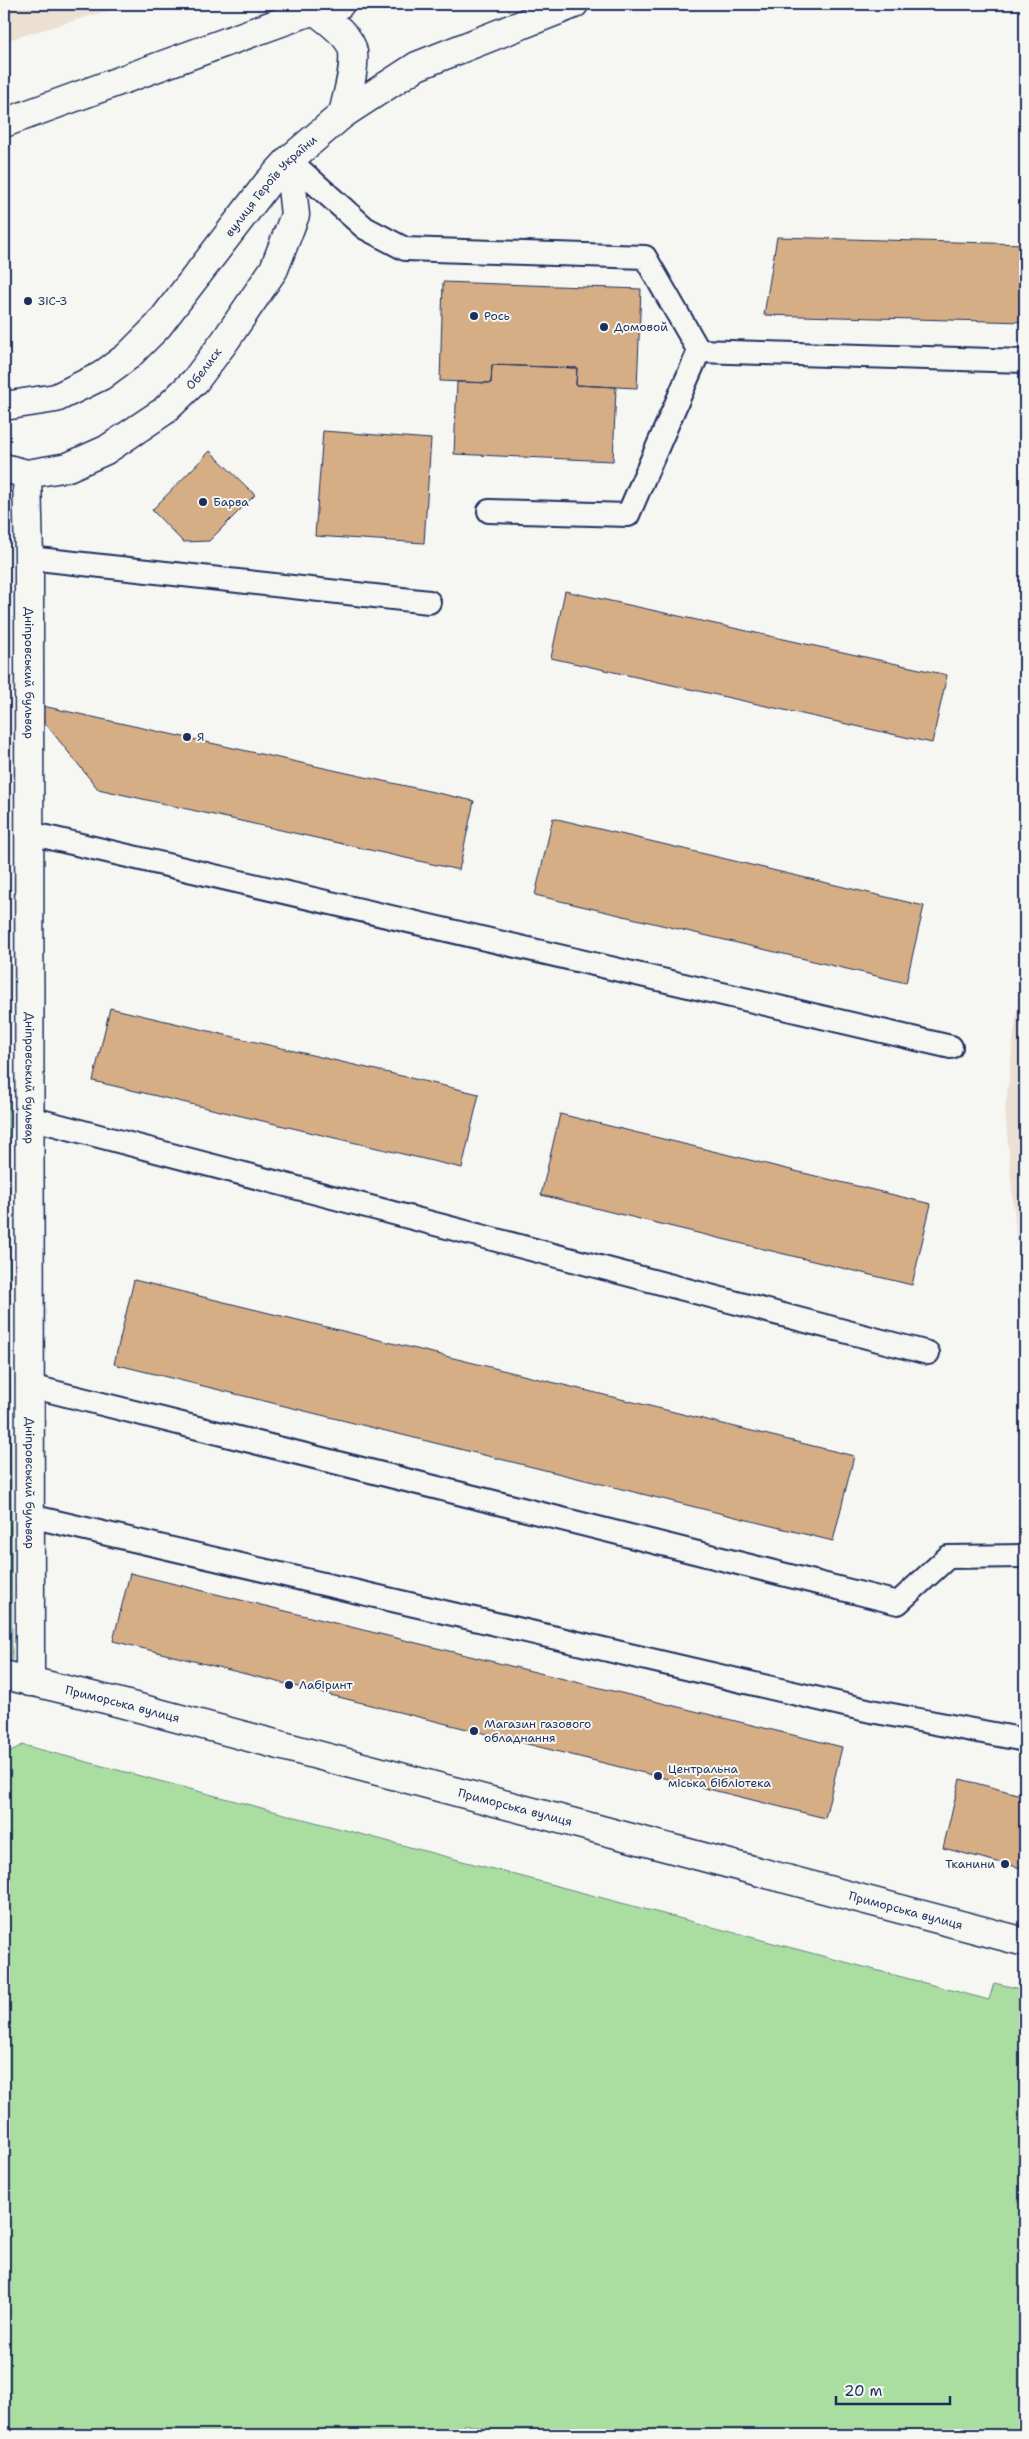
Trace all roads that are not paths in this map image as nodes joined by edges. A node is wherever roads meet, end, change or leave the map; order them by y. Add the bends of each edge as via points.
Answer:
1 (340, 4) edge
2 (565, 5) edge
3 (314, 10) junction
4 (342, 114) junction
5 (4, 123) edge
6 (289, 160) junction
7 (699, 351) junction
8 (1025, 361) edge
9 (4, 406) edge
10 (15, 470) edge
11 (489, 511) dead end
12 (29, 558) junction
13 (429, 602) dead end
14 (29, 833) junction
15 (951, 1048) dead end
16 (30, 1118) junction
17 (928, 1353) dead end
18 (30, 1386) junction
19 (30, 1516) junction
20 (1025, 1556) edge
21 (4, 1676) edge
22 (30, 1682) junction
23 (1025, 1740) edge
24 (1025, 1942) edge

1 - 3 street
2 - 4 street, вулиця Героїв України via 417,66
3 - 4 street via 338,28 353,51
3 - 5 street
4 - 6 street, вулиця Героїв України
6 - 7 lane via 365,228 405,249 645,256
6 - 9 street, вулиця Героїв України via 158,326 128,356 102,376 56,398
6 - 10 street, Обелиск via 295,215 274,269 194,381 164,411 106,450 68,467
7 - 8 lane
7 - 11 lane via 628,515
10 - 12 street, Дніпровський бульвар
12 - 13 lane
12 - 14 street, Дніпровський бульвар
14 - 15 lane
14 - 16 street, Дніпровський бульвар
16 - 17 lane
16 - 18 street, Дніпровський бульвар
18 - 19 street, Дніпровський бульвар
18 - 20 lane via 898,1603 948,1557
19 - 22 street, Дніпровський бульвар
19 - 23 lane via 871,1711
21 - 22 street, Приморська вулиця
22 - 24 street, Приморська вулиця via 109,1700

